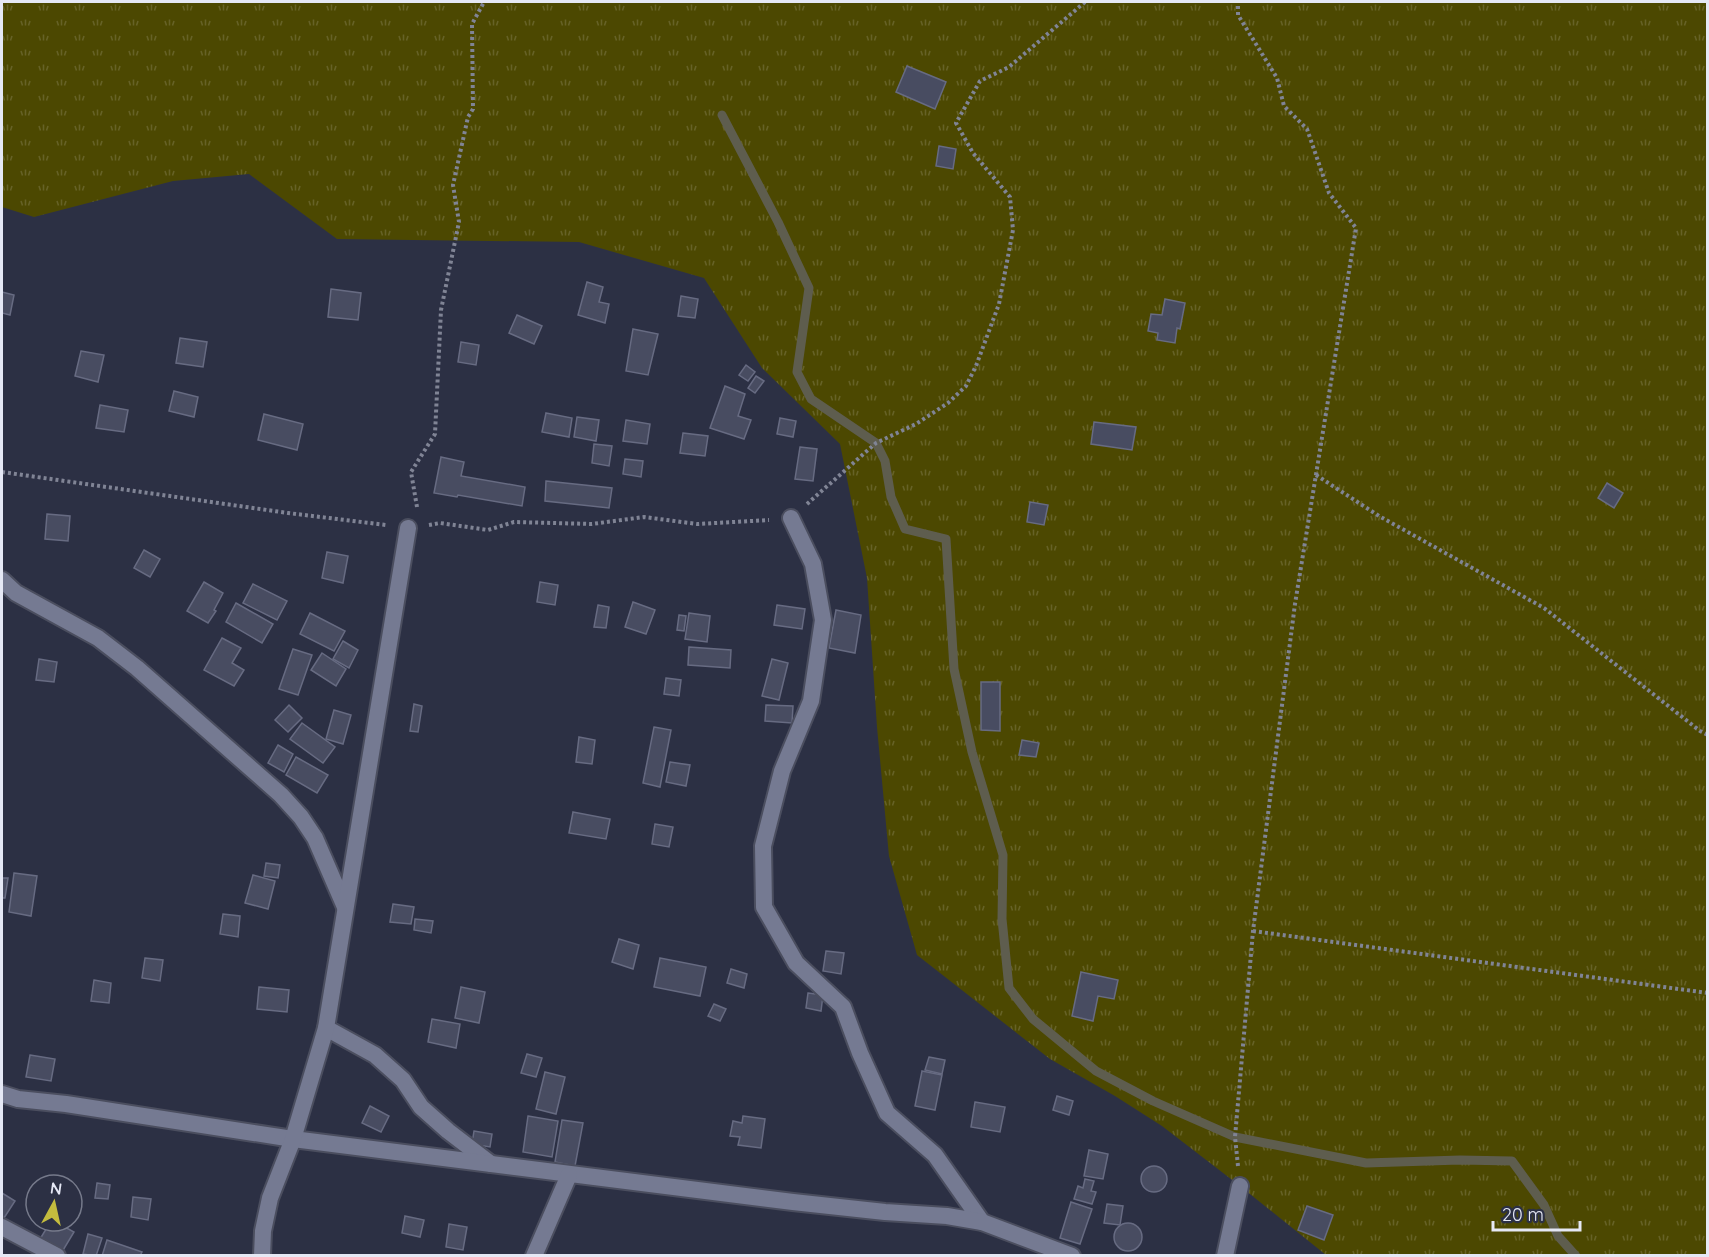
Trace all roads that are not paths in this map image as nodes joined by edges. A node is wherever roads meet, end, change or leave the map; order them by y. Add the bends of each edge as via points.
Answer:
1 (790, 518) road end
2 (408, 528) road end
3 (2, 580) edge
4 (345, 908) junction
5 (326, 1028) junction
6 (2, 1094) edge
7 (293, 1139) junction
8 (492, 1164) junction
9 (569, 1175) junction
10 (1240, 1186) road end
11 (982, 1222) junction
12 (2, 1227) edge
13 (57, 1256) edge
14 (262, 1256) edge
15 (534, 1256) edge
16 (1072, 1256) edge
17 (1225, 1256) edge

1 - 11 street via 813,564 823,620 811,701 782,771 763,846 764,907 796,963 843,1007 887,1113 935,1155
2 - 4 street
3 - 4 street via 16,593 98,638 137,668 281,795 315,838
4 - 5 street
5 - 7 street
5 - 8 street via 375,1055 403,1080 421,1107
6 - 7 street
7 - 8 street
7 - 14 street via 270,1198
8 - 9 street
9 - 11 street
9 - 15 street
10 - 17 street
11 - 16 street
12 - 13 street

